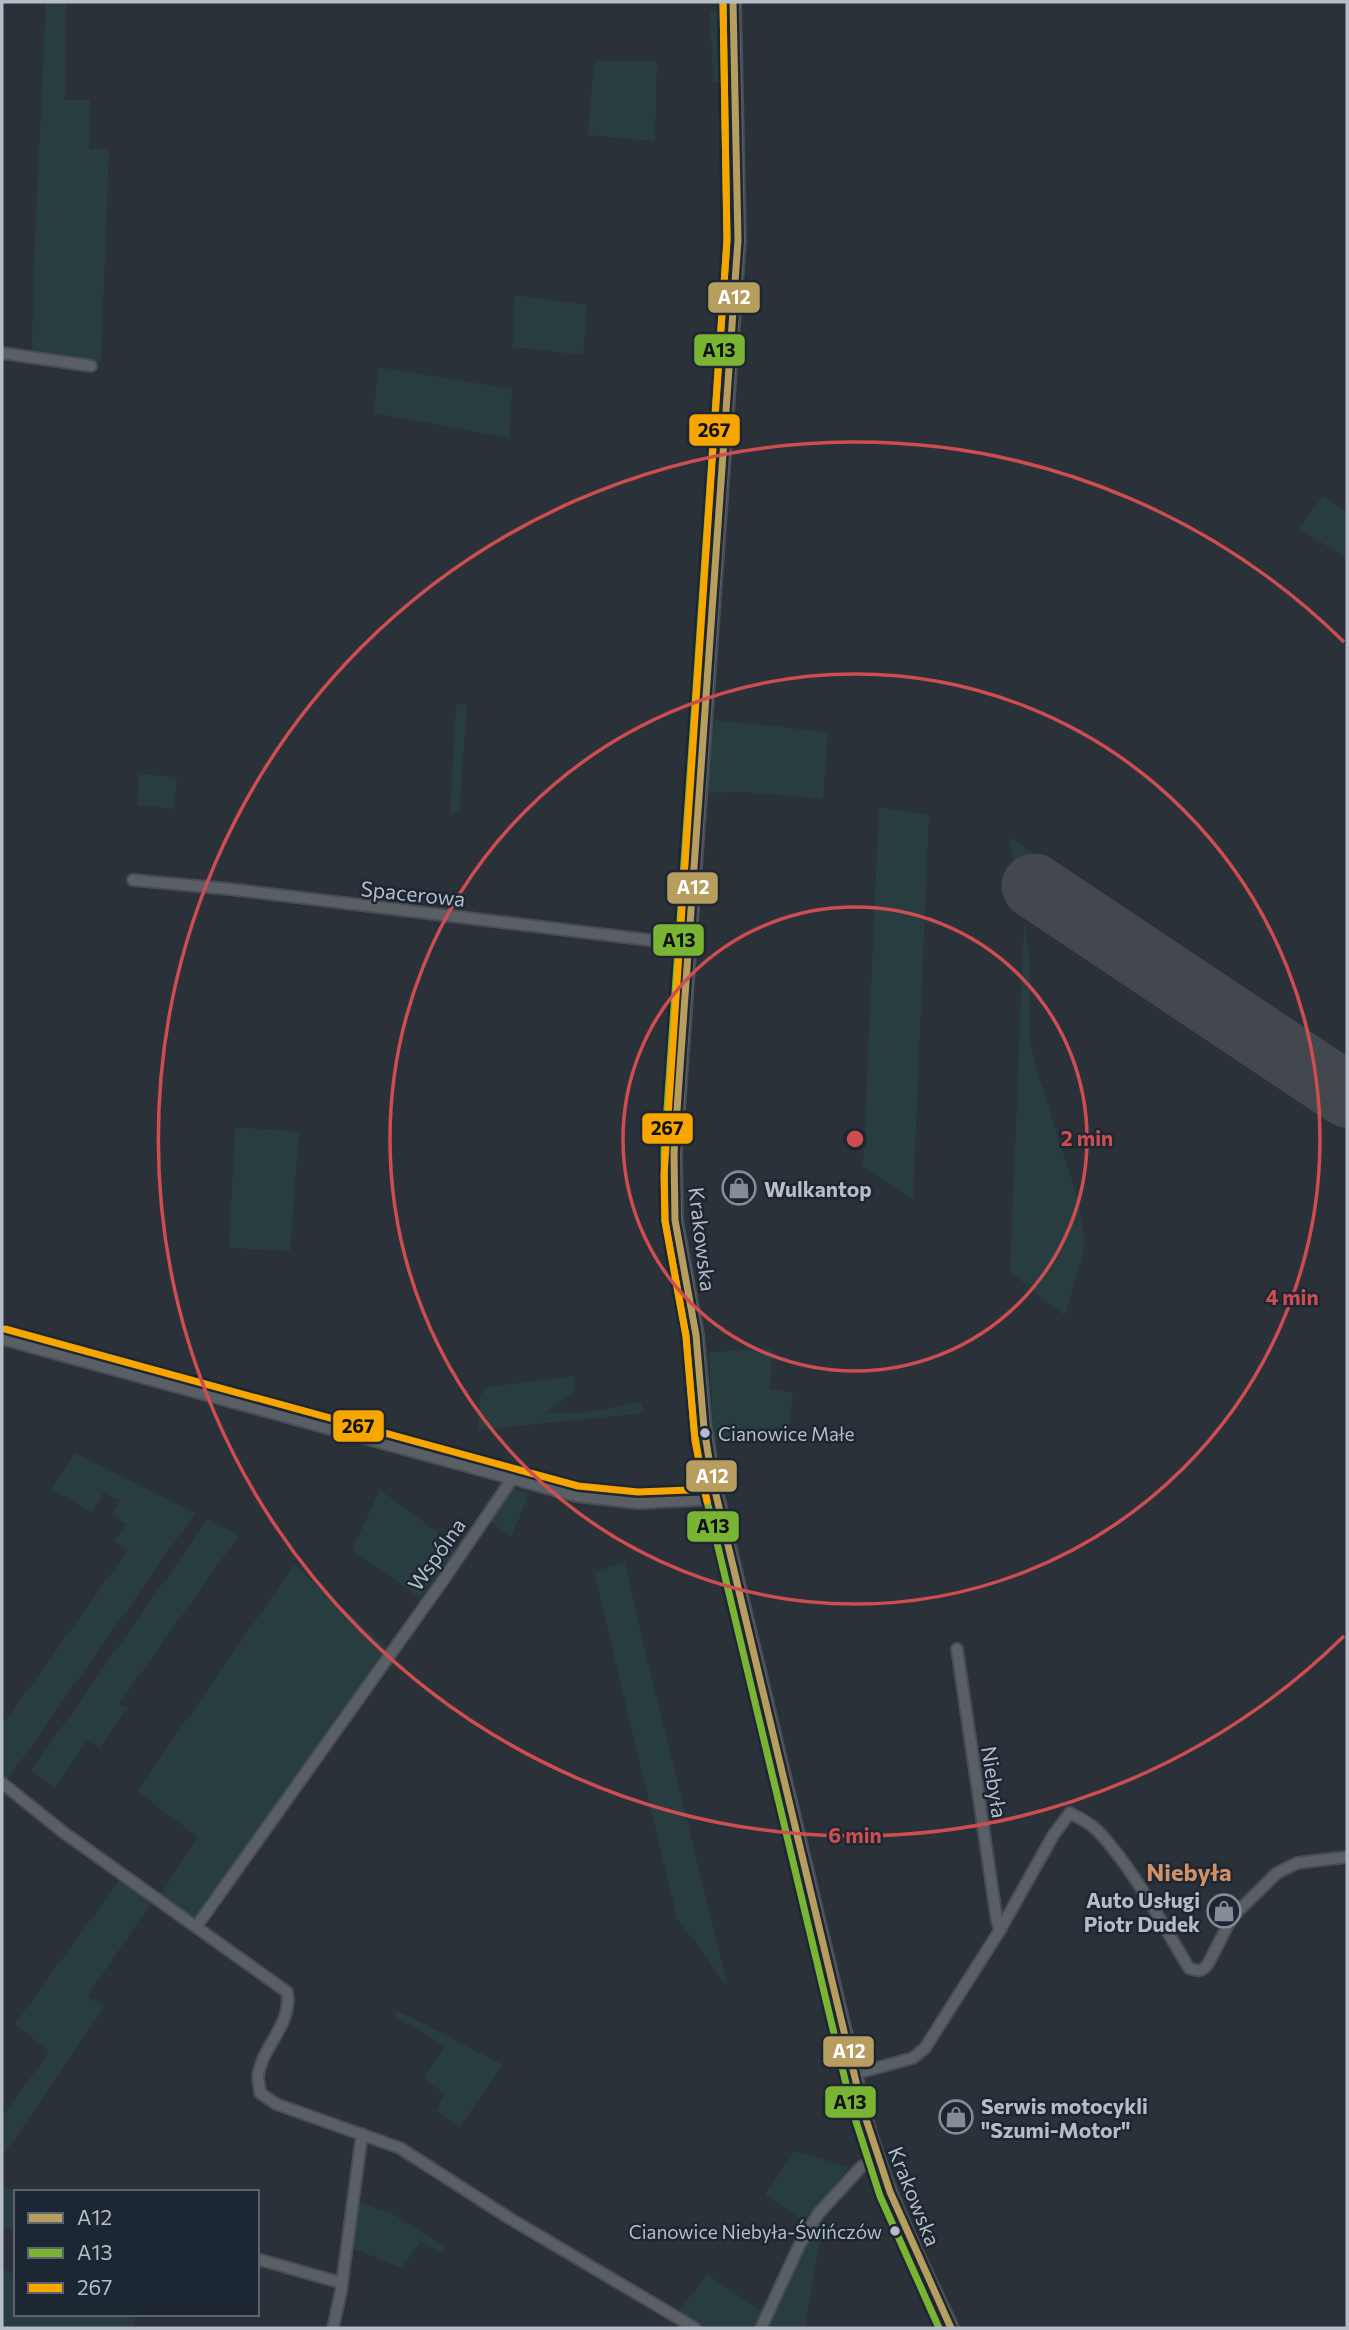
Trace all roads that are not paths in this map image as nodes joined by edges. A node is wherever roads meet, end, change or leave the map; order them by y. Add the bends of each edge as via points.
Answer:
1 (733, 2) edge
2 (2, 353) edge
3 (91, 366) dead end
4 (133, 880) dead end
5 (690, 945) junction
6 (2, 1339) edge
7 (512, 1479) junction
8 (717, 1499) junction
9 (957, 1648) dead end
10 (2, 1783) edge
11 (1347, 1857) edge
12 (998, 1925) junction
13 (196, 1927) junction
14 (854, 2074) junction
15 (362, 2134) junction
16 (876, 2159) junction
17 (259, 2260) edge
18 (342, 2283) junction
19 (333, 2328) edge
20 (695, 2328) edge
21 (761, 2328) edge
22 (951, 2328) edge

1 - 5 main road, Krakowska via 738,240
2 - 3 street
4 - 5 street, Spacerowa
5 - 8 main road, Krakowska via 674,1153 675,1220 696,1335 705,1440
6 - 7 street
7 - 8 street via 609,1501 662,1504
7 - 13 street, Wspólna
8 - 14 main road, Krakowska
9 - 12 street, Niebyła
10 - 13 street
11 - 12 street via 1297,1863 1277,1873 1232,1917 1209,1964 1198,1971 1189,1968 1123,1861 1097,1830 1070,1814
12 - 14 street via 953,2006 921,2052 908,2060
13 - 15 street via 287,1992 288,2011 263,2058 260,2093 276,2104
14 - 16 main road, Krakowska
15 - 18 street
15 - 20 street via 400,2148
16 - 21 street via 861,2167 818,2214
16 - 22 main road, Krakowska
17 - 18 street
18 - 19 street

